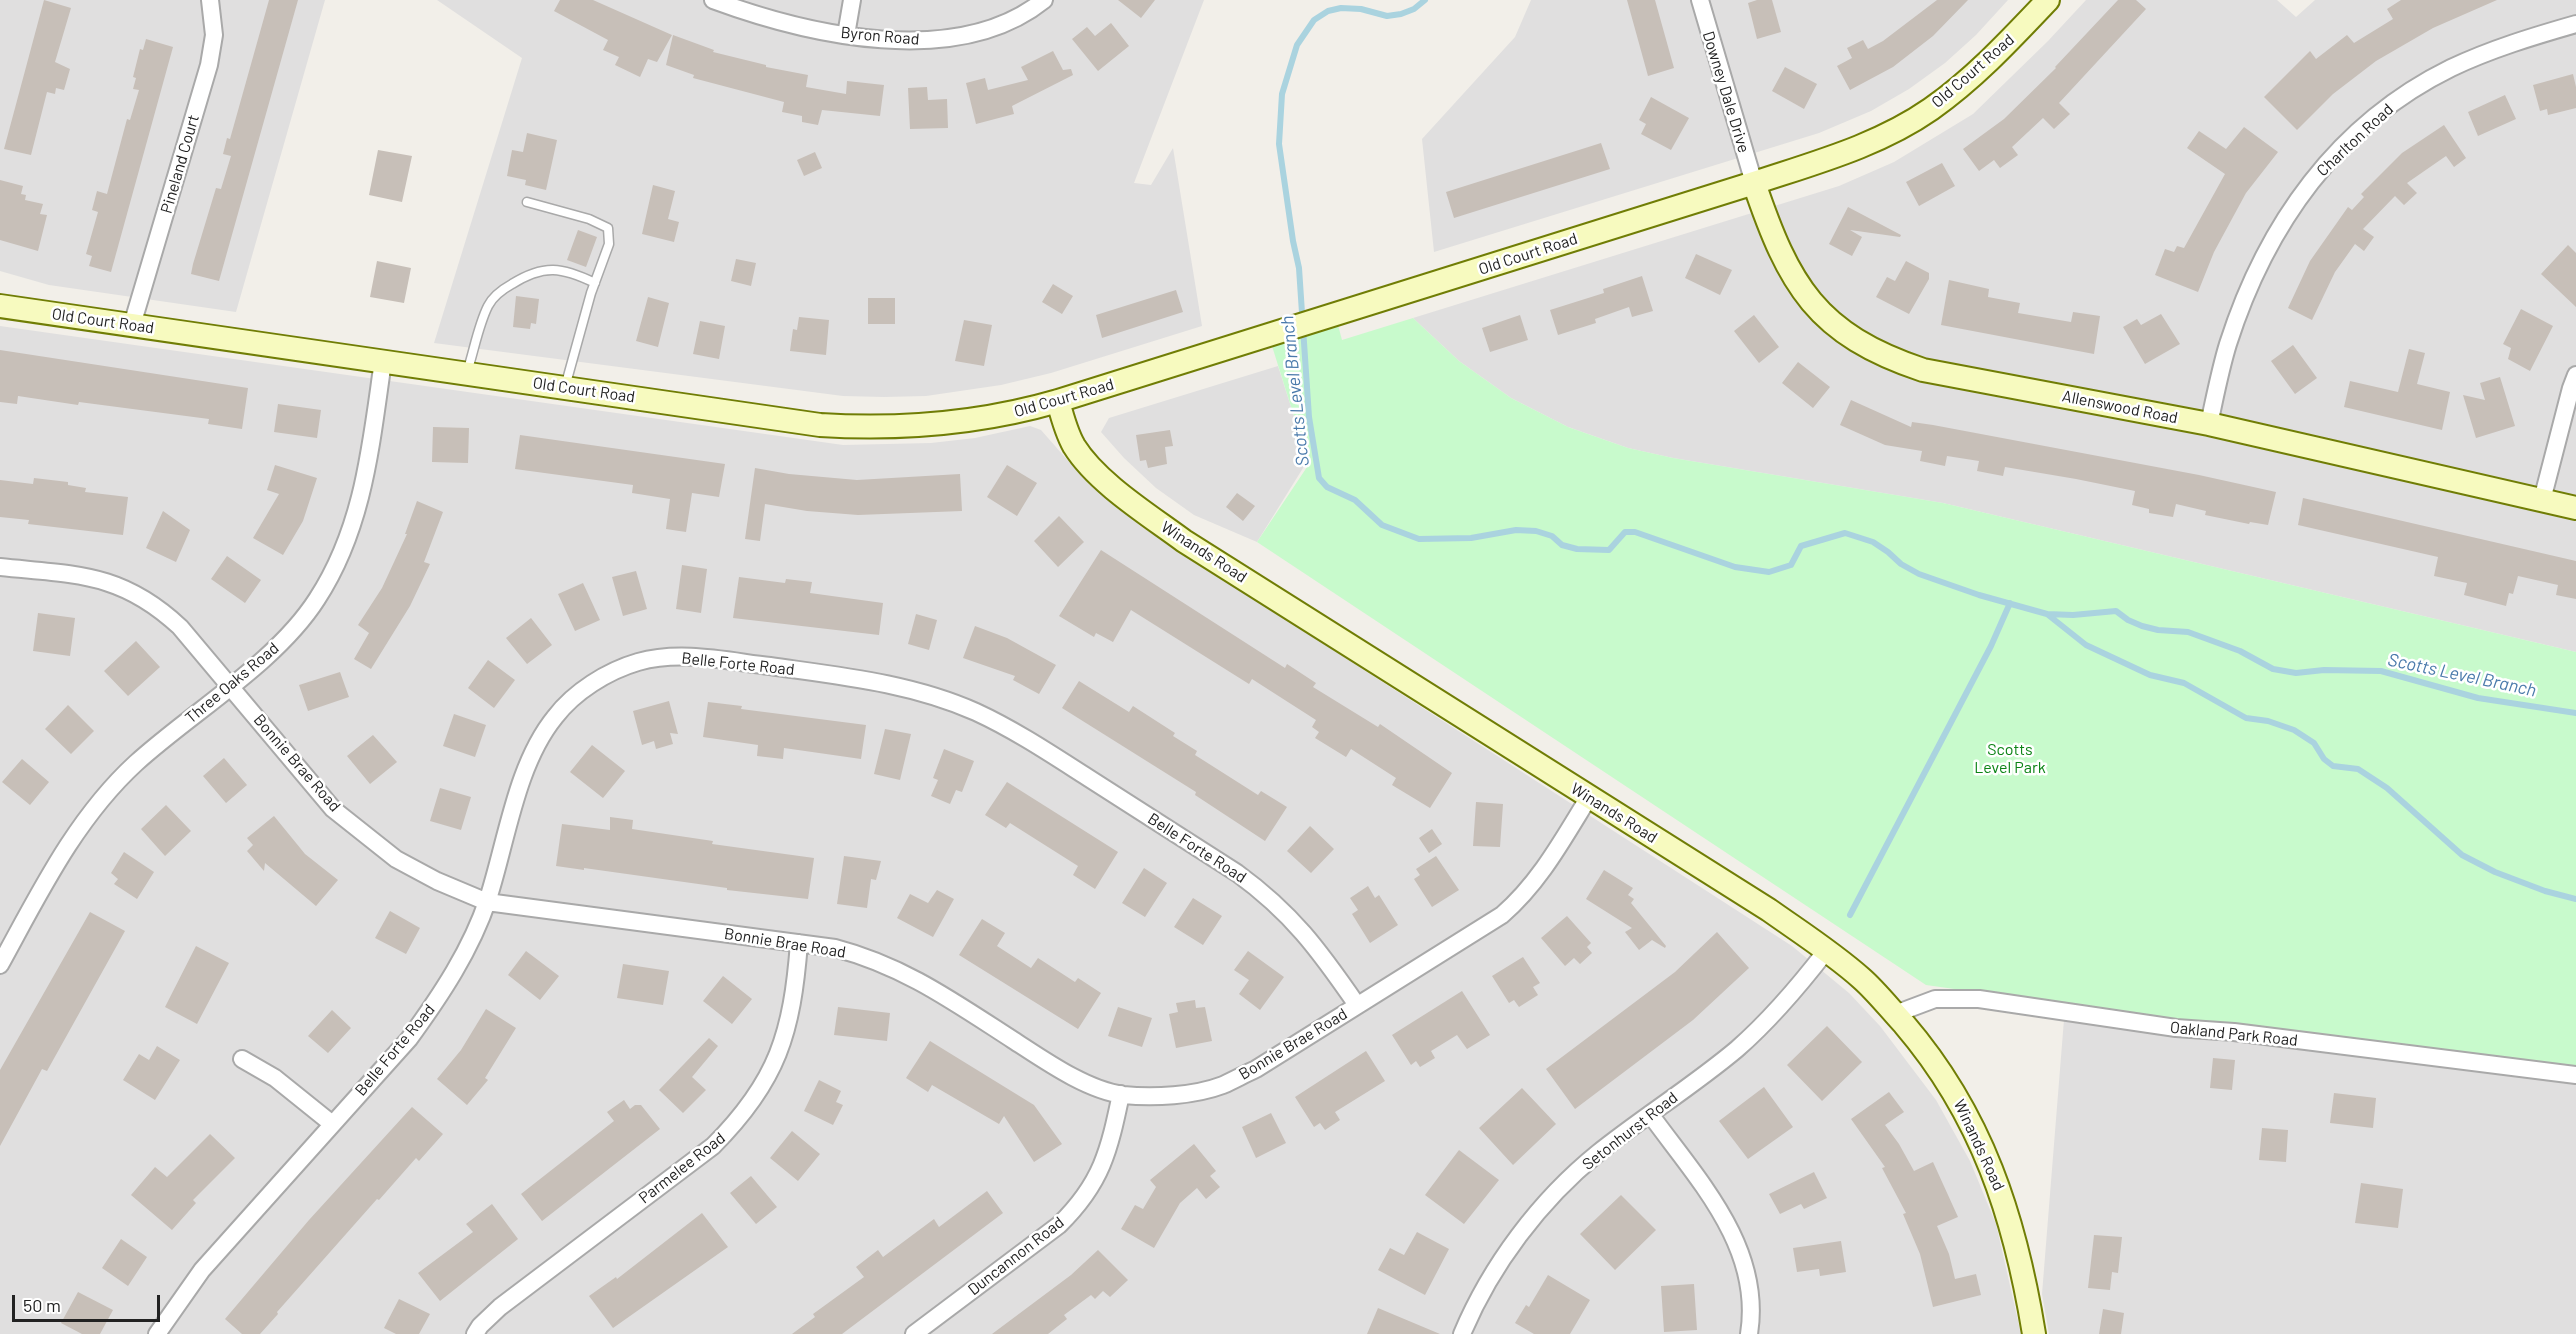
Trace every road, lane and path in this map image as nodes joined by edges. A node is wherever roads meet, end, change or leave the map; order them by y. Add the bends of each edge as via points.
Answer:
1 (210, 0) edge
2 (713, 0) edge
3 (852, 0) edge
4 (1044, 0) edge
5 (1700, 0) edge
6 (2048, 0) edge
7 (2576, 24) edge
8 (846, 35) junction
9 (1754, 183) junction
10 (527, 202) dead end
11 (595, 283) junction
12 (0, 306) edge
13 (132, 325) junction
14 (383, 361) junction
15 (466, 373) junction
16 (2576, 375) edge
17 (565, 387) junction
18 (1058, 402) junction
19 (2209, 424) junction
20 (2542, 500) junction
21 (2576, 508) edge
22 (0, 567) edge
23 (231, 686) junction
24 (1589, 797) junction
25 (487, 902) junction
26 (799, 943) junction
27 (1826, 951) junction
28 (0, 965) edge
29 (1357, 1005) junction
30 (1895, 1014) junction
31 (242, 1059) dead end
32 (2576, 1075) edge
33 (1121, 1094) junction
34 (1650, 1114) junction
35 (331, 1123) junction
36 (157, 1334) edge
37 (475, 1334) edge
38 (914, 1334) edge
39 (1462, 1334) edge
40 (1749, 1334) edge
41 (2034, 1334) edge

1 - 13 street, Pineland Court via 214,35 209,65
2 - 8 street, Byron Road via 799,27
3 - 8 street
4 - 8 street, Byron Road via 990,29 946,40 896,41
5 - 9 street, Downey Dale Drive
6 - 9 street, Old Court Road via 1986,64 1929,110 1867,143
7 - 19 street, Charlton Road via 2500,47 2451,68 2402,97 2339,150 2287,213 2259,263 2227,346
9 - 18 street, Old Court Road
9 - 19 street, Allenswood Road via 1768,226 1803,293 1855,341 1885,357 1923,370
10 - 11 lane via 608,228 609,244
11 - 15 lane via 549,268 529,273 501,290 489,304
11 - 17 lane
12 - 13 street, Old Court Road
13 - 14 street, Old Court Road
14 - 15 street, Old Court Road
14 - 23 street, Three Oaks Road via 367,473 341,555 316,600 290,632
15 - 17 street, Old Court Road
16 - 20 street
17 - 18 street, Old Court Road via 855,427 964,422
18 - 24 street, Winands Road via 1074,446 1109,484 1147,514
19 - 20 street, Allenswood Road
20 - 21 street, Allenswood Road
22 - 23 street, Bonnie Brae Road via 105,580 134,592 180,627
23 - 25 street, Bonnie Brae Road via 333,808 361,833 396,859
23 - 28 street, Three Oaks Road via 136,764 102,799 53,868
24 - 27 street, Winands Road via 1769,910
24 - 29 street, Bonnie Brae Road via 1522,898 1502,915
25 - 26 street, Bonnie Brae Road
25 - 29 street, Belle Forte Road via 526,772 538,741 556,715 581,691 637,663 667,657 706,658 868,680 924,693 976,712 1026,738 1269,897 1304,933
25 - 35 street, Belle Forte Road via 458,967 434,1005 409,1039
26 - 33 street, Bonnie Brae Road via 836,948 900,970 1049,1063 1086,1083
26 - 37 street, Parmelee Road via 795,992 781,1048 754,1100 736,1123 713,1146 500,1307
27 - 30 street, Winands Road via 1861,978
27 - 34 street, Setonhurst Road via 1802,983 1736,1049
29 - 33 street, Bonnie Brae Road via 1256,1069 1221,1086 1154,1096
30 - 32 street, Oakland Park Road via 1935,999 1979,999 2176,1028
30 - 41 street, Winands Road via 1931,1056 1985,1151 2009,1216
31 - 35 street via 275,1078
33 - 38 street, Duncannon Road via 1102,1166 1077,1207 1059,1225
34 - 39 street, Setonhurst Road via 1596,1155 1537,1213 1491,1275
34 - 40 street via 1731,1230 1743,1258 1749,1289
35 - 36 street, Belle Forte Road via 202,1270

